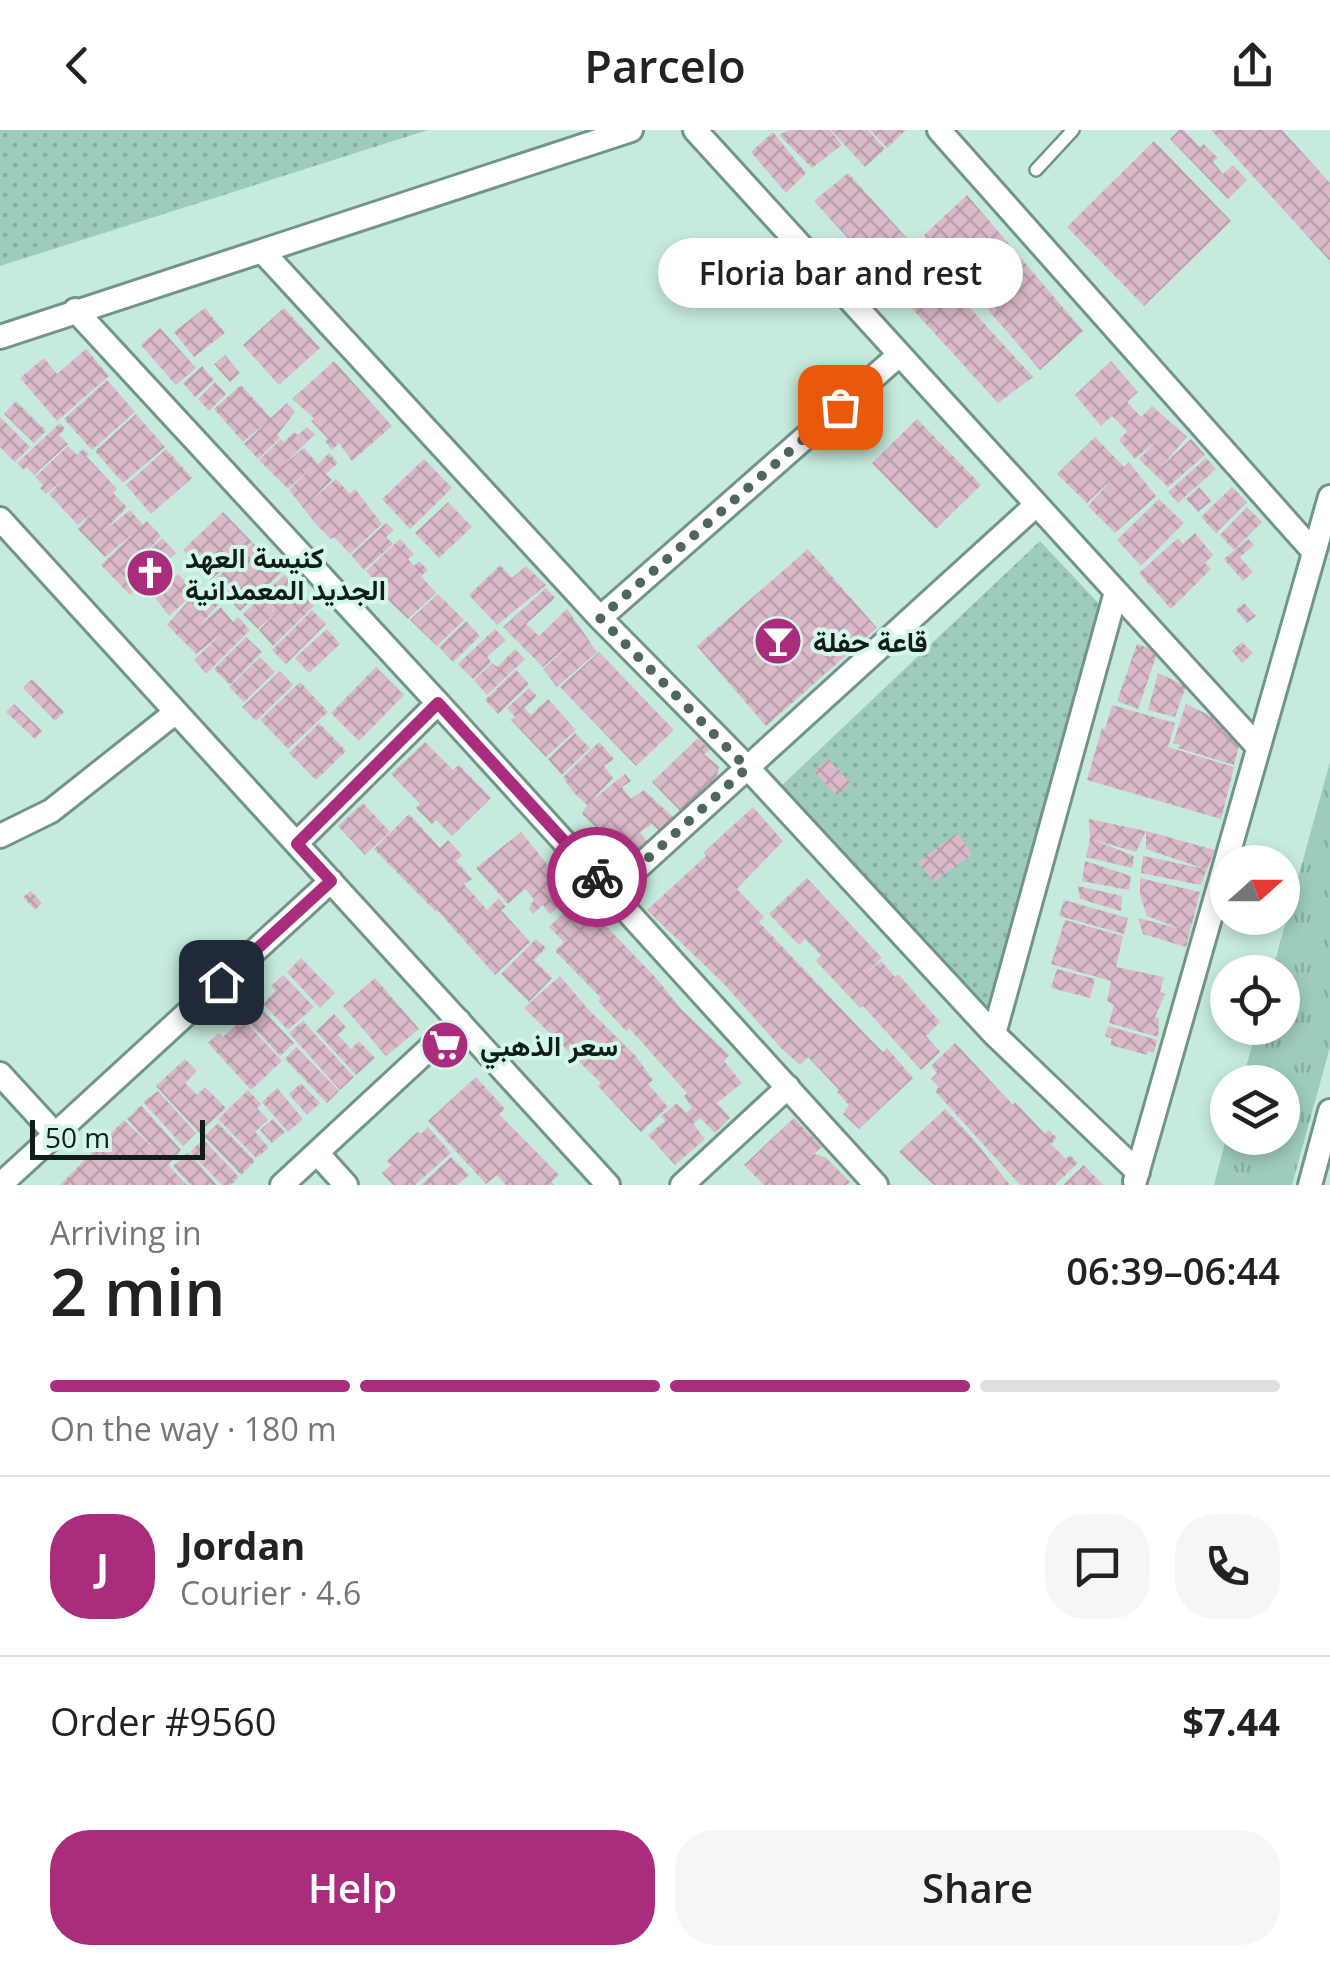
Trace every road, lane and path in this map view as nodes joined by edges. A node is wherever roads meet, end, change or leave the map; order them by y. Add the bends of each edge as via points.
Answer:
1 (631, 130) edge
2 (695, 130) edge
3 (940, 130) edge
4 (1073, 130) edge
5 (1036, 170) dead end
6 (263, 252) junction
7 (75, 310) junction
8 (0, 337) edge
9 (900, 355) junction
10 (1330, 497) edge
11 (1036, 505) junction
12 (0, 519) edge
13 (1314, 550) junction
14 (1116, 592) junction
15 (600, 618) junction
16 (438, 703) junction
17 (176, 712) junction
18 (1258, 747) junction
19 (747, 768) junction
20 (0, 836) edge
21 (297, 844) junction
22 (331, 881) junction
23 (611, 892) junction
24 (459, 1021) junction
25 (994, 1034) junction
26 (0, 1074) edge
27 (788, 1087) junction
28 (1330, 1111) edge
29 (55, 1134) junction
30 (316, 1153) junction
31 (1136, 1178) edge
32 (0, 1185) edge
33 (282, 1185) edge
34 (346, 1185) edge
35 (608, 1185) edge
36 (682, 1185) edge
37 (876, 1185) edge
38 (1310, 1185) edge

1 - 6 street
2 - 9 street
3 - 13 street
4 - 5 lane
6 - 7 street
6 - 15 street
7 - 8 street
7 - 16 street
9 - 11 street
9 - 15 street
10 - 13 street
11 - 14 street
11 - 19 street
12 - 17 street
13 - 18 street
14 - 18 street
14 - 25 street
15 - 19 street
16 - 21 street
16 - 23 street
17 - 20 street via 51,811
17 - 21 street
18 - 31 street
19 - 23 street
19 - 25 street
21 - 22 street
22 - 24 street
22 - 29 street
23 - 27 street
24 - 30 street
24 - 35 street
25 - 31 street
26 - 29 street
27 - 36 street
27 - 37 street
28 - 38 street
29 - 32 street
30 - 33 street
30 - 34 street

